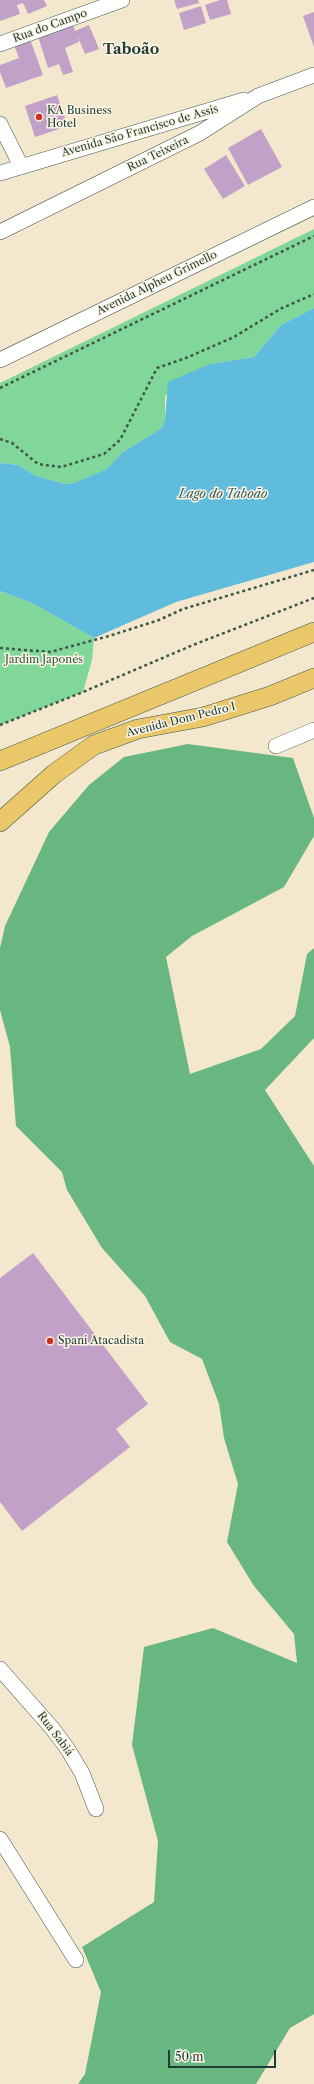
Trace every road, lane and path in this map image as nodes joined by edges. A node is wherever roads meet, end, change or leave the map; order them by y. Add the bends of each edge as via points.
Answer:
1 (122, 0) edge
2 (0, 44) edge
3 (314, 74) edge
4 (258, 96) junction
5 (0, 124) edge
6 (21, 166) junction
7 (0, 173) edge
8 (314, 207) edge
9 (0, 232) edge
10 (314, 236) edge
11 (314, 294) edge
12 (0, 360) edge
13 (0, 388) edge
14 (0, 439) edge
15 (314, 570) edge
16 (314, 598) edge
17 (314, 632) edge
18 (0, 648) edge
19 (314, 678) edge
20 (0, 724) edge
21 (314, 730) edge
22 (276, 746) dead end
23 (0, 761) edge
24 (27, 797) junction
25 (0, 822) edge
26 (0, 829) edge
27 (0, 1669) edge
28 (96, 1809) dead end
29 (0, 1839) edge
30 (76, 1960) dead end

1 - 2 street, Rua do Campo
3 - 4 street, Rua Teixeira
4 - 6 street, Avenida São Francisco de Assis
4 - 9 street, Rua Teixeira via 200,133
5 - 6 street
6 - 7 street, Avenida São Francisco de Assis
8 - 12 street, Avenida Alpheu Grimello
10 - 13 path
11 - 14 path via 280,309 234,337 157,368 120,440 104,454 61,467 38,464 12,444
15 - 18 path via 183,609 159,620 109,636 50,652
16 - 20 path
17 - 23 main road
19 - 24 main road, Avenida Dom Pedro I via 270,696 203,717 138,729 94,745
21 - 22 street
24 - 25 main road, Avenida Dom Pedro I
24 - 26 street
27 - 28 street, Rua Sabiá via 67,1748 82,1773
29 - 30 street

